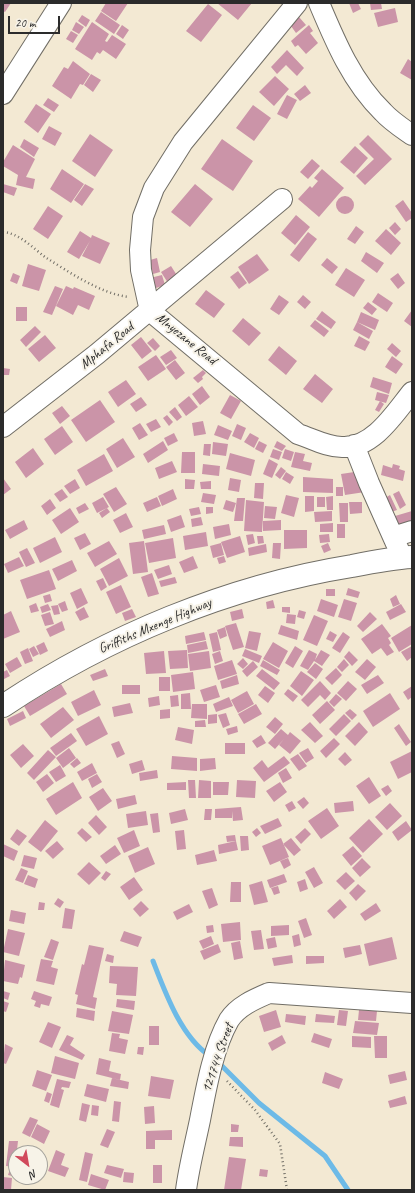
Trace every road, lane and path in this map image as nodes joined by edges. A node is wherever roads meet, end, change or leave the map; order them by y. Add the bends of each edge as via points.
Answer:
1 (61, 3) edge
2 (297, 3) edge
3 (319, 3) edge
4 (3, 94) edge
5 (412, 135) edge
6 (282, 199) dead end
7 (3, 232) edge
8 (149, 305) junction
9 (412, 392) edge
10 (3, 427) edge
11 (354, 444) junction
12 (412, 531) edge
13 (393, 537) junction
14 (407, 557) edge
15 (3, 706) edge
16 (412, 1003) edge
17 (212, 1066) junction
18 (186, 1190) edge
19 (287, 1190) edge

1 - 4 street
2 - 8 street, Mnyezane Road via 183,142 154,188 143,217 140,250 141,270
3 - 5 street via 344,59 360,84 383,112
6 - 8 street, Mphafa Road
7 - 8 path via 21,239 62,267 110,294
8 - 10 street, Mphafa Road via 92,359
8 - 11 street, Mnyezane Road via 298,434 326,445 344,448
9 - 11 street, Mnyezane Road via 384,427 375,435
11 - 13 street
12 - 13 street
13 - 14 street
14 - 15 street, Griffiths Mxenge Highway via 321,571 197,606 110,644 62,669
16 - 17 street, 121744 Street via 269,993 250,1002 229,1020
17 - 18 street, 121744 Street
17 - 19 path via 255,1110 280,1144

